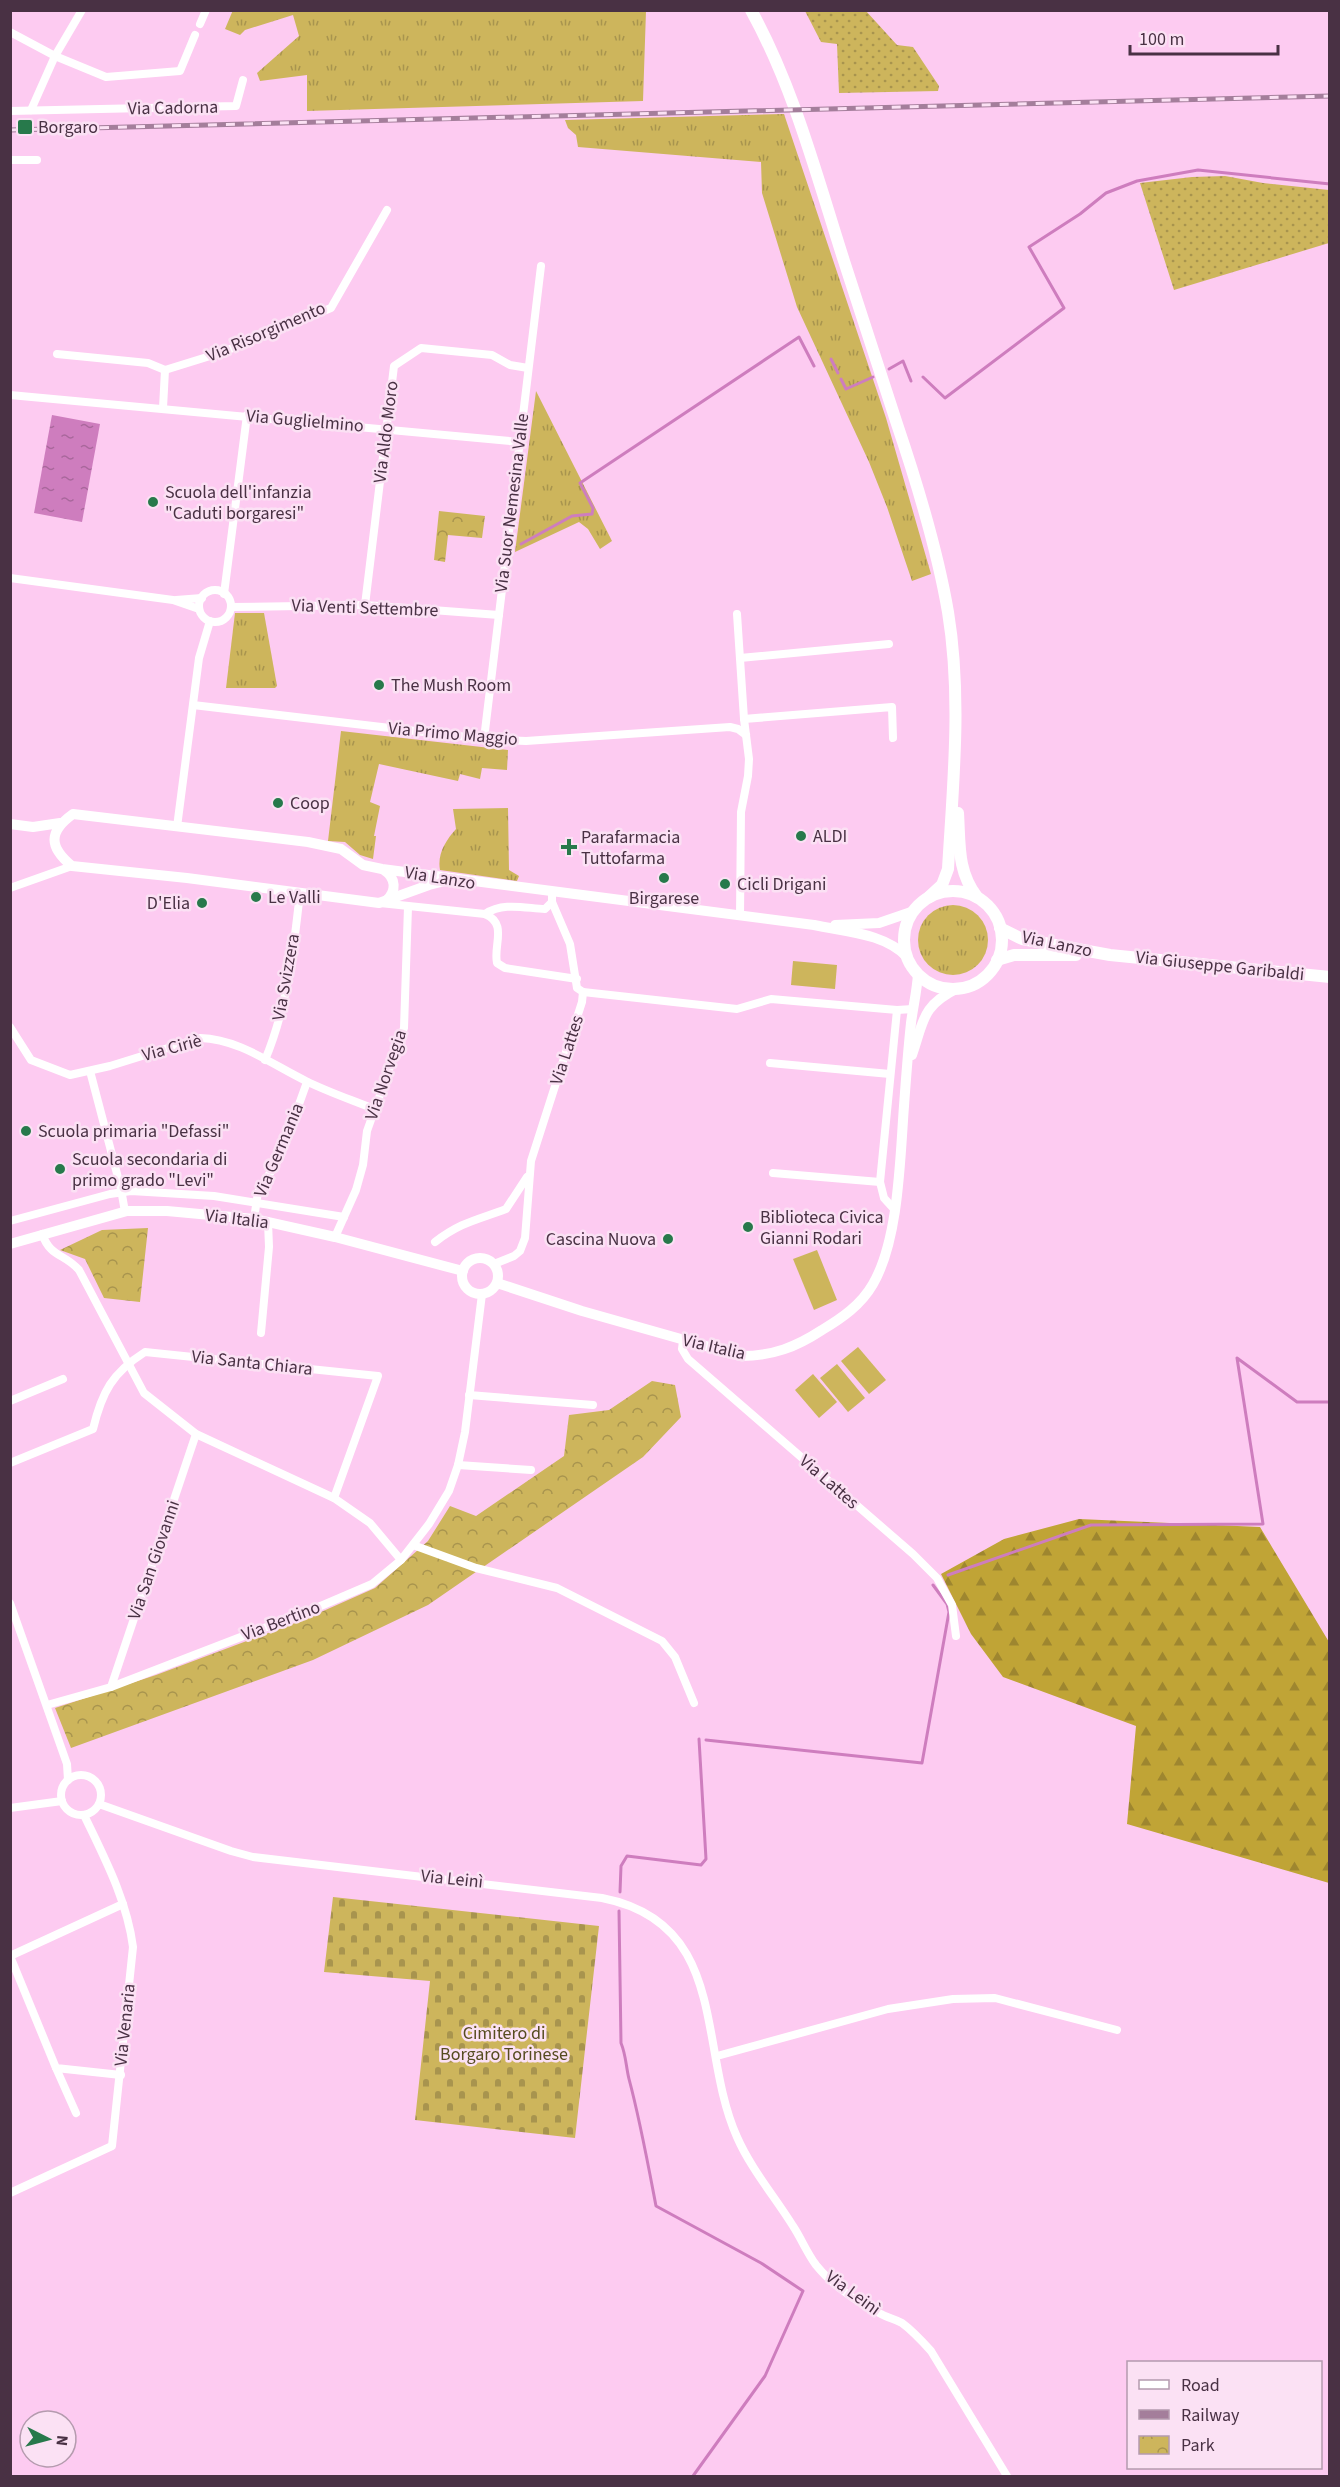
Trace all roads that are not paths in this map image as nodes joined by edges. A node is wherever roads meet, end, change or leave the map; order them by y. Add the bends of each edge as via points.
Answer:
1 (82, 10) edge
2 (206, 10) edge
3 (751, 10) edge
4 (200, 24) dead end
5 (10, 32) edge
6 (195, 35) dead end
7 (54, 57) junction
8 (243, 80) dead end
9 (31, 110) junction
10 (10, 111) edge
11 (10, 160) edge
12 (37, 160) dead end
13 (387, 210) dead end
14 (541, 266) dead end
15 (57, 354) dead end
16 (528, 368) junction
17 (165, 370) junction
18 (10, 395) edge
19 (163, 408) junction
20 (247, 415) junction
21 (387, 429) junction
22 (520, 442) junction
23 (10, 578) edge
24 (225, 594) junction
25 (202, 598) junction
26 (172, 600) junction
27 (365, 605) junction
28 (231, 607) junction
29 (199, 609) junction
30 (737, 614) dead end
31 (499, 615) junction
32 (210, 621) junction
33 (889, 644) dead end
34 (740, 658) junction
35 (194, 705) junction
36 (744, 720) junction
37 (746, 735) junction
38 (893, 738) dead end
39 (484, 739) junction
40 (954, 766) junction
41 (60, 823) junction
42 (10, 824) edge
43 (177, 826) junction
44 (33, 827) junction
45 (54, 843) junction
46 (72, 866) junction
47 (384, 870) junction
48 (453, 879) junction
49 (10, 888) edge
50 (300, 892) junction
51 (552, 897) junction
52 (929, 897) junction
53 (977, 898) junction
54 (379, 903) junction
55 (408, 907) junction
56 (914, 911) junction
57 (485, 914) junction
58 (740, 916) junction
59 (814, 925) junction
60 (1000, 928) junction
61 (1110, 955) junction
62 (907, 957) junction
63 (997, 960) junction
64 (918, 974) junction
65 (1329, 977) edge
66 (577, 979) junction
67 (957, 988) junction
68 (582, 992) junction
69 (913, 1009) junction
70 (897, 1010) junction
71 (10, 1027) edge
72 (265, 1060) junction
73 (770, 1063) dead end
74 (907, 1070) junction
75 (90, 1071) junction
76 (890, 1074) junction
77 (307, 1082) junction
78 (374, 1109) junction
79 (773, 1173) dead end
80 (529, 1174) junction
81 (880, 1182) junction
82 (122, 1192) junction
83 (256, 1202) junction
84 (894, 1209) junction
85 (125, 1212) junction
86 (344, 1217) junction
87 (254, 1219) junction
88 (10, 1221) edge
89 (268, 1222) junction
90 (42, 1234) junction
91 (335, 1237) junction
92 (435, 1242) dead end
93 (10, 1244) edge
94 (494, 1264) junction
95 (463, 1271) junction
96 (497, 1283) junction
97 (482, 1294) junction
98 (261, 1333) dead end
99 (683, 1341) junction
100 (128, 1362) junction
101 (63, 1380) dead end
102 (469, 1395) junction
103 (10, 1401) edge
104 (593, 1405) dead end
105 (196, 1434) junction
106 (10, 1463) edge
107 (458, 1465) junction
108 (531, 1470) dead end
109 (334, 1498) junction
110 (413, 1545) junction
111 (401, 1560) junction
112 (10, 1603) edge
113 (957, 1636) dead end
114 (111, 1687) junction
115 (694, 1703) dead end
116 (47, 1705) junction
117 (67, 1764) junction
118 (77, 1776) junction
119 (69, 1780) junction
120 (62, 1801) junction
121 (99, 1804) junction
122 (10, 1808) edge
123 (84, 1815) junction
124 (123, 1904) junction
125 (10, 1956) edge
126 (1117, 2030) dead end
127 (717, 2056) junction
128 (56, 2068) junction
129 (120, 2075) junction
130 (76, 2113) dead end
131 (10, 2193) edge
132 (1006, 2476) edge

1 - 7 street
2 - 4 street
3 - 40 main road via 811,160 933,541 952,652
5 - 7 street
6 - 7 street via 180,71 106,77
7 - 9 street
8 - 9 street, Via Cadorna via 236,106
9 - 10 street, Via Cadorna
11 - 12 street
13 - 17 street, Via Risorgimento via 331,308 224,352
14 - 16 street, Via Suor Nemesina Valle
15 - 17 street via 148,363
16 - 21 street, Via Aldo Moro via 510,365 492,355 421,348 394,366
16 - 22 street, Via Suor Nemesina Valle
17 - 19 street
18 - 19 street
19 - 20 street, Via Guglielmino
20 - 21 street, Via Guglielmino
20 - 24 street
21 - 22 street, Via Guglielmino
21 - 27 street, Via Aldo Moro
22 - 31 street, Via Suor Nemesina Valle
23 - 26 street
24 - 25 street via 215,590
24 - 28 street
25 - 26 street
25 - 29 street
26 - 29 street
27 - 28 street, Via Venti Settembre
27 - 31 street, Via Venti Settembre
28 - 32 street via 224,620
29 - 32 street
30 - 34 street
31 - 39 street, Via Suor Nemesina Valle
32 - 35 street via 199,658
33 - 34 street
34 - 36 street
35 - 39 street, Via Primo Maggio
35 - 43 street
36 - 37 street
36 - 38 street via 892,707
37 - 39 street, Via Primo Maggio via 730,727 526,741
37 - 58 street via 749,768 741,812
40 - 52 main road via 948,869 942,885
40 - 53 main road via 962,869
41 - 43 street, Via Lanzo via 73,814
41 - 44 street
41 - 45 street
42 - 44 street
43 - 47 street, Via Lanzo via 341,849 363,865
44 - 45 street
45 - 46 street via 59,856
46 - 49 street
46 - 50 street, Via Lanzo
47 - 48 street, Via Lanzo
47 - 54 street via 390,874 394,888 392,895
48 - 51 street, Via Lanzo
48 - 54 street
50 - 54 street, Via Lanzo
50 - 72 street, Via Svizzera via 277,1034
51 - 57 street, Via Lanzo via 545,909 504,906
51 - 58 street, Via Lanzo
51 - 66 street, Via Lattes via 570,944
52 - 53 main road via 953,891
52 - 56 main road
53 - 60 main road via 988,906
54 - 55 street, Via Lanzo
55 - 57 street, Via Lanzo
55 - 78 street, Via Norvegia via 404,1028
56 - 59 street, Via Lanzo via 879,923
56 - 62 main road via 906,928
57 - 66 street via 497,924 499,932 497,963 505,968
58 - 59 street, Via Lanzo
59 - 62 street, Via Lanzo via 895,945
60 - 61 main road, Via Lanzo via 1022,939
60 - 63 main road via 1001,950
61 - 63 main road, Via Lanzo via 1014,955
61 - 65 main road, Via Giuseppe Garibaldi
62 - 64 main road
63 - 67 main road via 977,982
64 - 67 main road via 936,986
64 - 69 street, Via Italia
66 - 68 street, Via Lattes
67 - 74 street, Via Italia via 938,999 926,1013
68 - 70 street via 737,1010 771,999
68 - 80 street, Via Lattes via 581,1008
69 - 70 street
69 - 74 street, Via Italia
70 - 76 street
71 - 75 street, Via Ciriè via 31,1060 70,1075
72 - 75 street, Via Ciriè via 228,1041 200,1038
72 - 77 street, Via Ciriè
73 - 76 street
74 - 84 street, Via Italia
75 - 82 street
76 - 81 street
77 - 78 street, Via Ciriè
77 - 83 street, Via Germania via 280,1157
78 - 86 street, Via Norvegia via 363,1165
79 - 81 street
80 - 92 street, Via Lattes via 506,1209 471,1219
80 - 94 street, Via Lattes via 525,1238 520,1251
81 - 84 street via 884,1198
82 - 83 street, Via Italia
82 - 85 street
82 - 88 street, Via Italia
83 - 86 street, Via Italia
83 - 87 street, Via Germania
84 - 99 street, Via Italia via 881,1267 872,1286 846,1315 803,1343 777,1353 741,1356
85 - 87 street, Via Italia via 167,1211
85 - 90 street, Via Italia
86 - 91 street, Via Norvegia
87 - 89 street, Via Italia
89 - 91 street, Via Italia
89 - 98 street
90 - 93 street, Via Italia
90 - 100 street via 51,1251 79,1270
91 - 95 street, Via Italia
94 - 95 street via 478,1258
94 - 96 street
95 - 97 street via 466,1288
96 - 97 street
96 - 99 street, Via Italia
97 - 102 street, Via Bertino
99 - 113 street, Via Lattes via 682,1349 688,1359 937,1578 952,1605
100 - 105 street via 144,1393
100 - 106 street via 107,1386 93,1429
100 - 109 street, Via Santa Chiara via 145,1352 378,1376
101 - 103 street
102 - 104 street
102 - 107 street, Via Bertino
105 - 109 street
105 - 114 street, Via San Giovanni
107 - 108 street
107 - 110 street, Via Bertino via 449,1491
109 - 111 street via 370,1523
110 - 111 street, Via Bertino
110 - 115 street via 476,1568 557,1588 662,1641 675,1657
111 - 114 street, Via Bertino via 372,1584
112 - 116 street
114 - 116 street, Via Bertino
116 - 117 street
117 - 118 street
117 - 119 street
118 - 119 street
118 - 121 street via 95,1780 101,1791
119 - 120 street via 62,1790
120 - 122 street
120 - 123 street via 69,1810
121 - 123 street
121 - 127 street, Via Leinì via 253,1857 569,1893 624,1903 661,1925 688,1957 699,1978
123 - 124 street, Via Venaria
124 - 125 street
124 - 129 street, Via Venaria via 133,1947
125 - 128 street
126 - 127 street via 995,1998 952,2000 888,2009
127 - 132 street, Via Leinì via 725,2102 737,2138 816,2265 859,2301 916,2334 931,2351
128 - 129 street
128 - 130 street
129 - 131 street, Via Venaria via 112,2146

